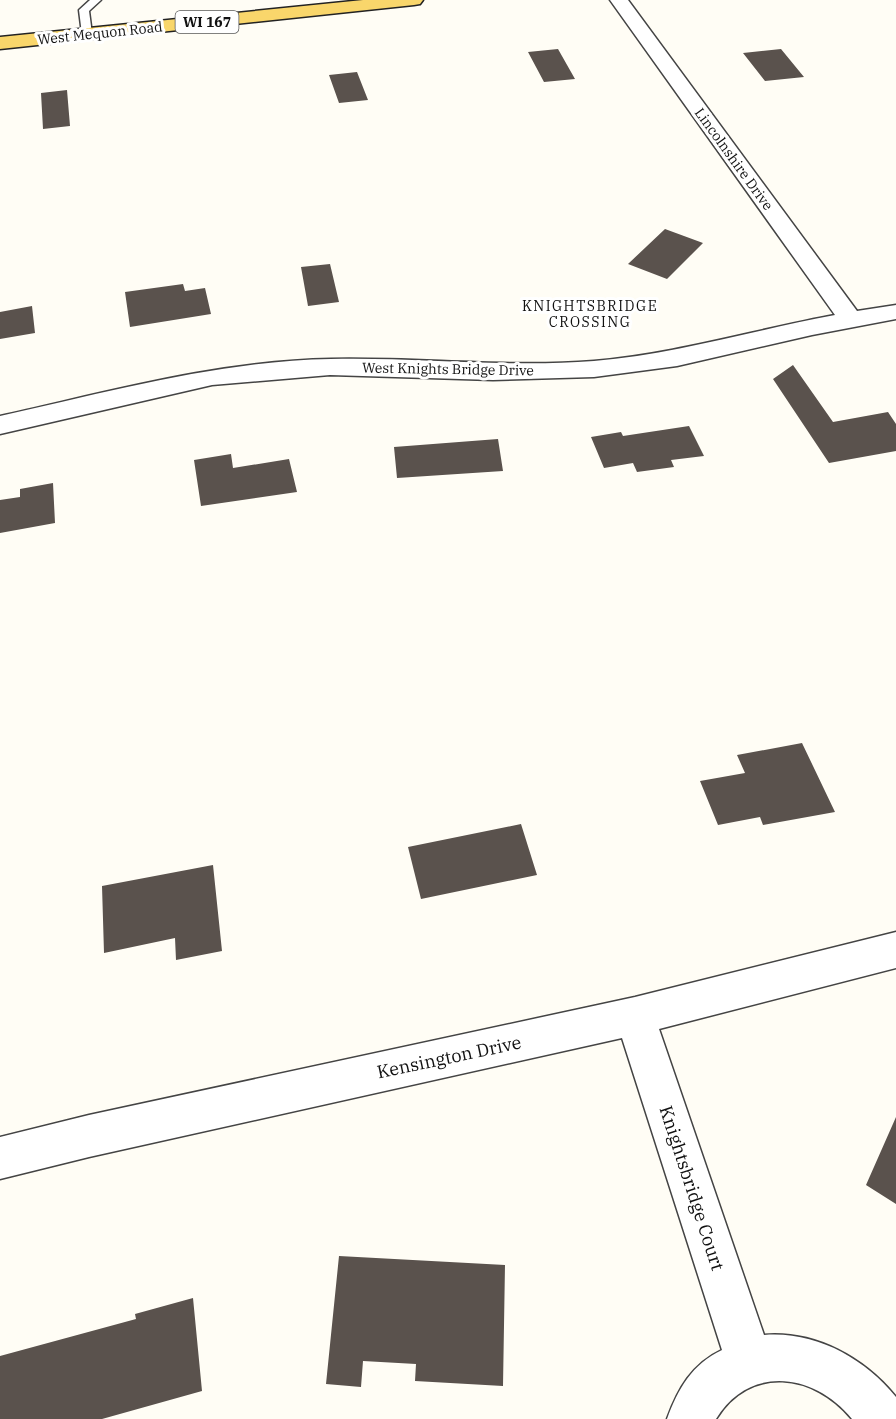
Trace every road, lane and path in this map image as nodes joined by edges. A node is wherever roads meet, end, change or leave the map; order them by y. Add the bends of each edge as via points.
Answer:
1 (96, 0) edge
2 (414, 0) edge
3 (619, 0) edge
4 (87, 34) junction
5 (0, 43) edge
6 (896, 312) edge
7 (850, 319) junction
8 (0, 425) edge
9 (896, 950) edge
10 (635, 1016) junction
11 (0, 1158) edge
12 (749, 1360) junction
13 (691, 1419) edge
14 (883, 1419) edge

1 - 4 lane via 84,10
2 - 4 main road, West Mequon Road / WI 167
3 - 7 street, Lincolnshire Drive
4 - 5 main road, West Mequon Road / WI 167
6 - 7 street, West Knights Bridge Drive
7 - 8 street, West Knights Bridge Drive via 677,358 594,369 492,372 330,367 212,377
9 - 10 street, Kensington Drive
10 - 11 street, Kensington Drive
10 - 12 street, Knightsbridge Court
12 - 13 street via 718,1378
12 - 14 street via 785,1356 822,1366 856,1388

